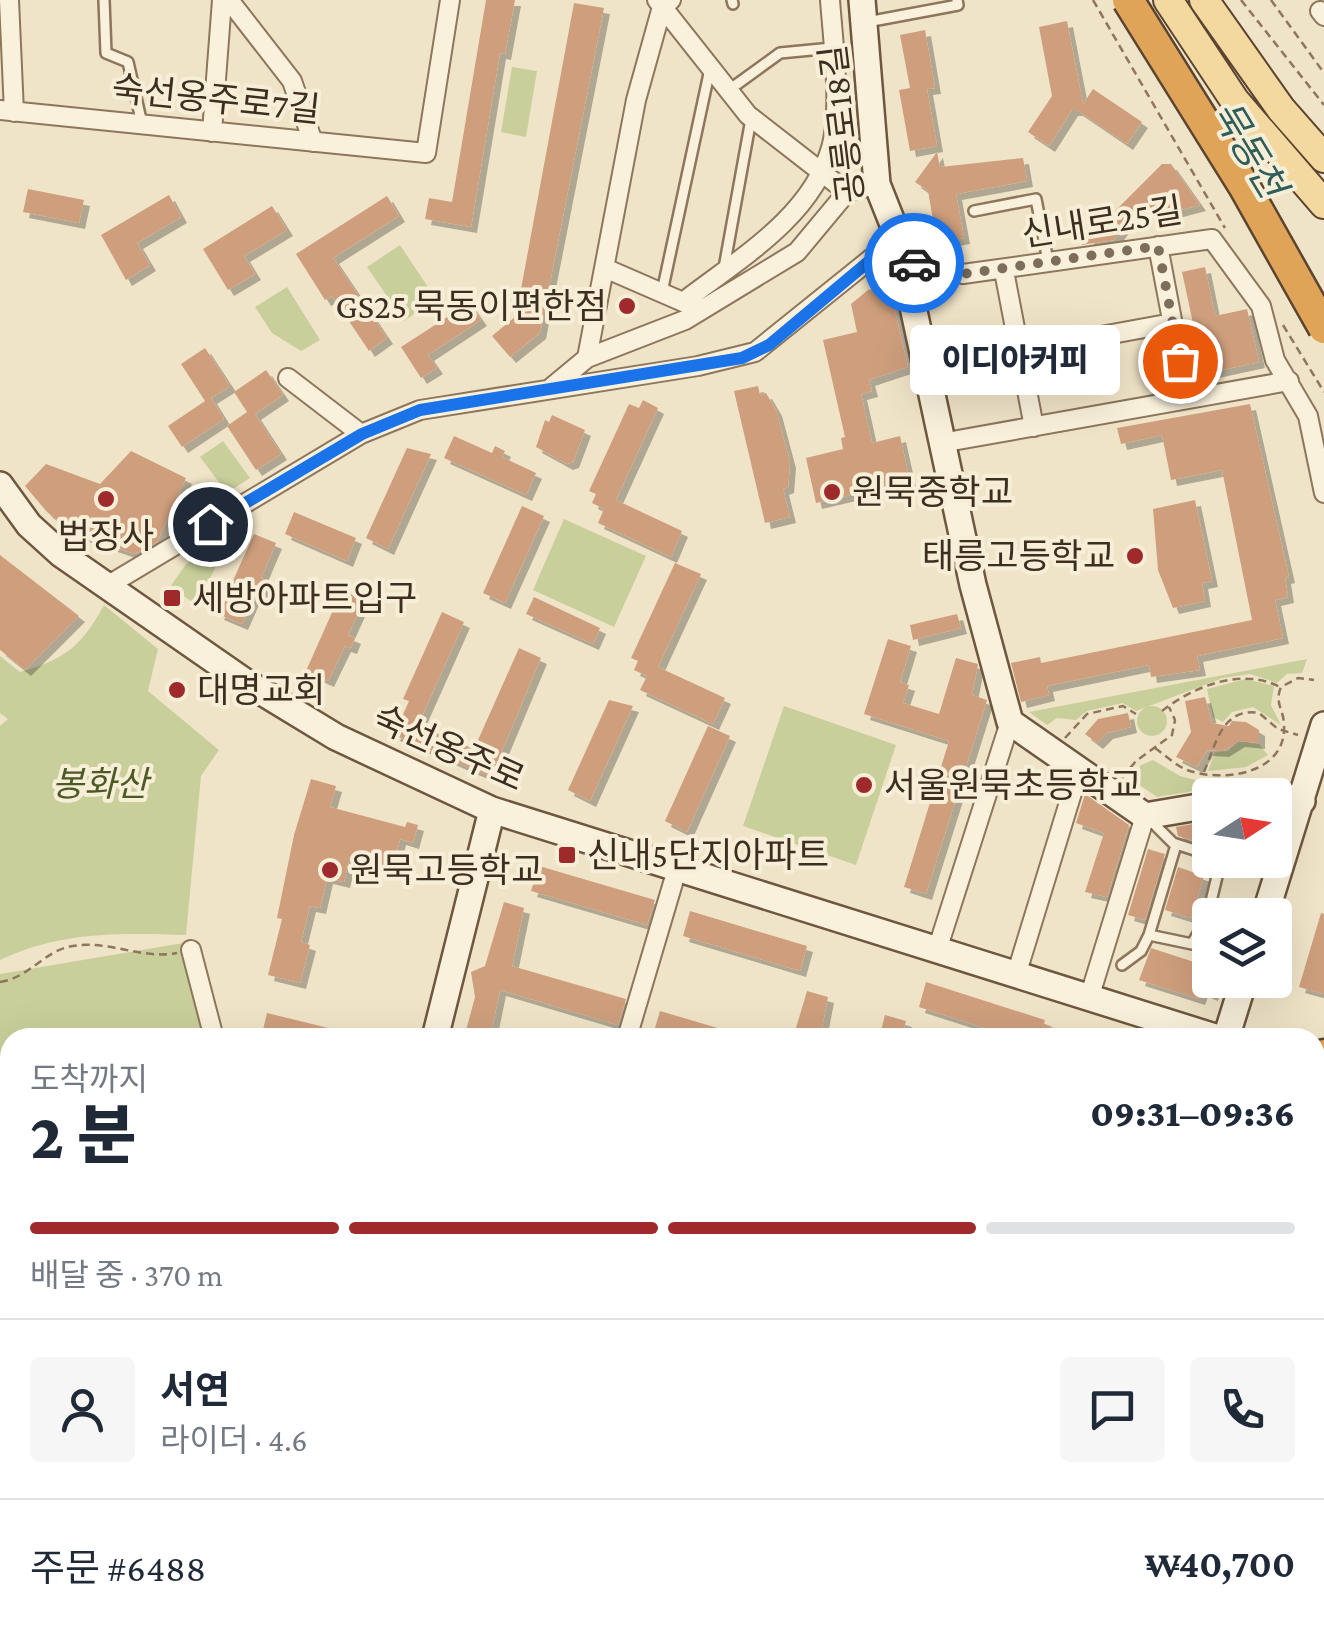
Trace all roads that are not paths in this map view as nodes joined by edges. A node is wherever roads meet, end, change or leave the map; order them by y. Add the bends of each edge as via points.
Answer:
1 (9, 0) edge
2 (104, 0) edge
3 (226, 0) edge
4 (450, 0) edge
5 (830, 0) edge
6 (958, 0) edge
7 (1128, 0) edge
8 (1148, 0) edge
9 (1168, 0) edge
10 (1204, 0) edge
11 (663, 2) edge
12 (864, 11) edge
13 (832, 48) junction
14 (710, 67) junction
15 (729, 90) junction
16 (7, 111) edge
17 (751, 116) junction
18 (142, 124) junction
19 (212, 132) junction
20 (313, 142) junction
21 (1324, 158) edge
22 (822, 174) junction
23 (877, 184) junction
24 (847, 192) junction
25 (1324, 204) edge
26 (974, 211) dead end
27 (1158, 246) junction
28 (900, 249) junction
29 (1048, 264) junction
30 (606, 268) junction
31 (724, 268) junction
32 (1004, 271) junction
33 (1324, 283) edge
34 (662, 292) junction
35 (1172, 324) junction
36 (1324, 328) edge
37 (1019, 351) junction
38 (587, 358) junction
39 (288, 378) dead end
40 (1289, 381) junction
41 (552, 387) junction
42 (1187, 399) junction
43 (1034, 426) junction
44 (362, 434) junction
45 (941, 444) junction
46 (0, 485) edge
47 (1324, 493) edge
48 (108, 586) junction
49 (1010, 722) junction
50 (1324, 726) edge
51 (1079, 770) junction
52 (1292, 799) edge
53 (1302, 802) junction
54 (1192, 807) edge
55 (492, 810) junction
56 (1146, 816) junction
57 (1176, 845) junction
58 (1192, 850) edge
59 (678, 866) junction
60 (1217, 878) edge
61 (1271, 898) edge
62 (1149, 935) junction
63 (938, 947) junction
64 (191, 950) road end
65 (1122, 965) dead end
66 (1017, 972) junction
67 (1090, 995) junction
68 (1237, 998) edge
69 (211, 1028) edge
70 (438, 1028) edge
71 (629, 1028) edge
72 (1191, 1028) edge
73 (1226, 1028) edge

1 - 16 street
2 - 18 lane via 106,54 128,62
3 - 19 street
3 - 20 street via 292,81
4 - 20 street, 숙선옹주로7길 via 426,153
5 - 13 street
6 - 12 lane via 958,6
7 - 36 highway, bridge
8 - 33 highway
9 - 25 main road via 1236,101
10 - 21 main road
11 - 14 street
11 - 30 street via 636,100
12 - 23 street, 공릉로18길
13 - 15 lane via 780,52
13 - 22 street via 832,145
14 - 15 street
14 - 34 lane
15 - 17 street
16 - 18 street, 숙선옹주로7길
17 - 22 street
17 - 31 lane
18 - 19 street, 숙선옹주로7길
19 - 20 street, 숙선옹주로7길
22 - 24 street
22 - 31 street via 793,216
23 - 24 street
23 - 28 street, 공릉로18길
24 - 38 street via 797,252 685,320
26 - 29 lane via 1036,199
27 - 29 street, 신내로25길
27 - 35 street
27 - 40 street, 신내로25길 via 1217,242 1260,306 1275,360
28 - 32 street, 신내로25길 via 963,274
28 - 41 street via 756,352
28 - 45 street, 공릉로18길
29 - 32 street, 신내로25길
30 - 34 street
30 - 38 street
31 - 34 street via 682,302
32 - 37 street
35 - 37 street
35 - 42 street
37 - 43 street
38 - 41 street
39 - 44 street
40 - 42 street
40 - 47 street, 신내로25길 via 1308,416
41 - 44 street via 420,410
42 - 43 street
43 - 45 street
44 - 48 street
45 - 49 street, 공릉로18길
46 - 48 street, 숙선옹주로 via 29,526
48 - 55 street, 숙선옹주로 via 336,737
49 - 51 street
49 - 63 street
50 - 53 street
51 - 56 street
51 - 66 street
52 - 53 street
53 - 61 street
54 - 56 street
55 - 59 street, 숙선옹주로
55 - 70 street
56 - 57 lane
56 - 67 street
57 - 58 lane
57 - 62 lane
59 - 63 street, 숙선옹주로
59 - 71 street
60 - 62 lane via 1192,944
62 - 65 lane via 1142,951
63 - 66 street, 숙선옹주로
64 - 69 street
66 - 67 street, 숙선옹주로
67 - 72 street, 숙선옹주로
68 - 73 street

